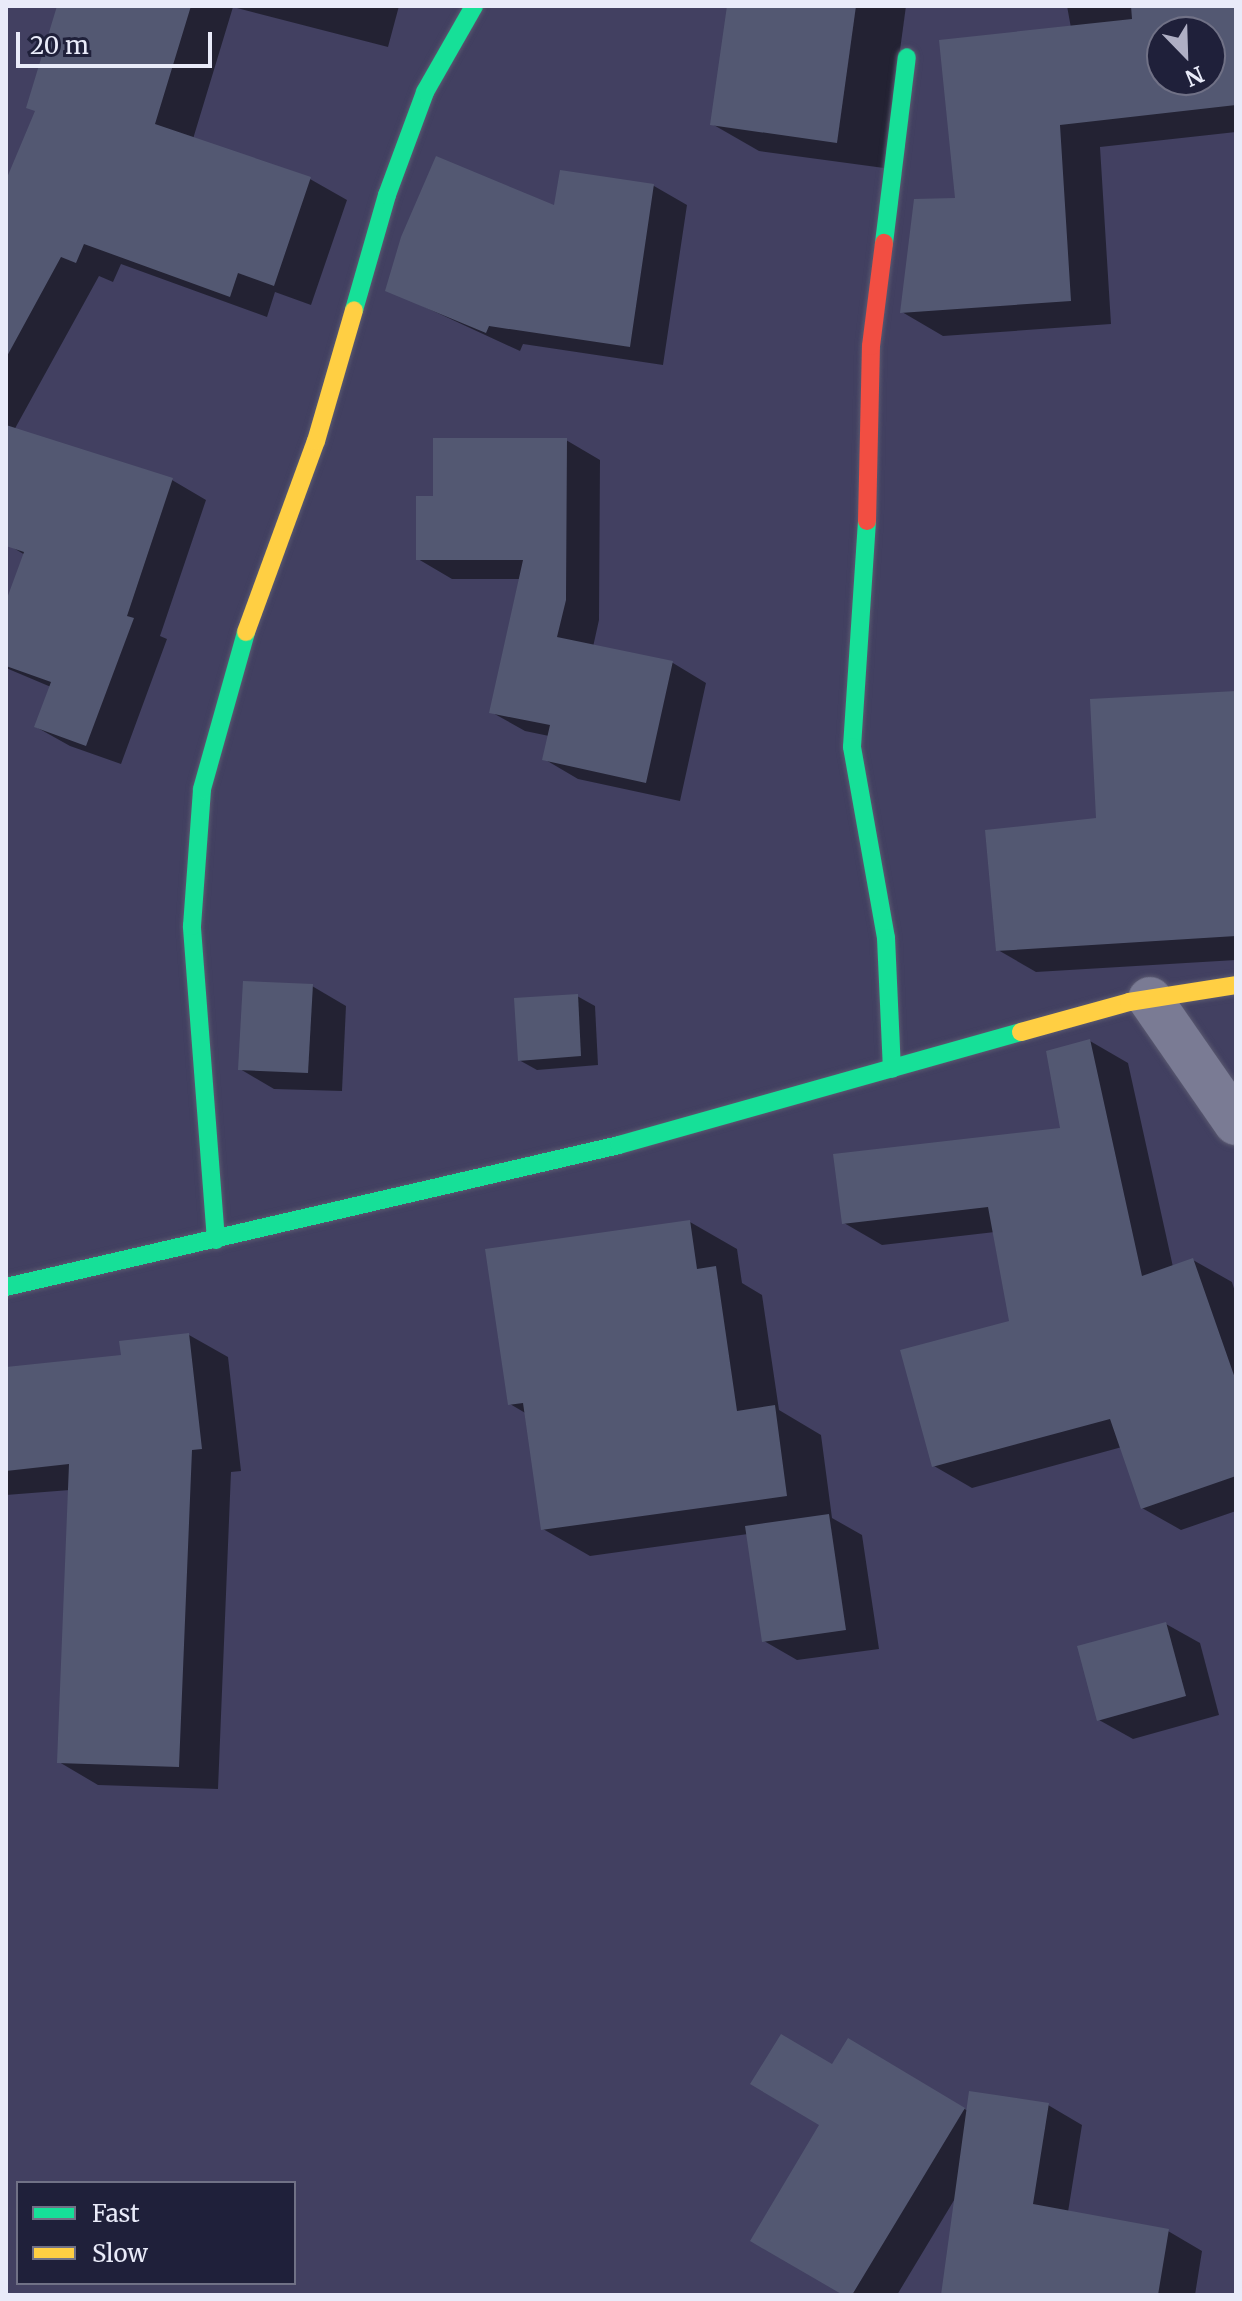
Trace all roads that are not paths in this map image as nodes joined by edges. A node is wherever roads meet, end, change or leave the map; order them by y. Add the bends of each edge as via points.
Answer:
1 (474, 6) edge
2 (907, 57) dead end
3 (1236, 985) edge
4 (1150, 999) junction
5 (892, 1069) junction
6 (1236, 1123) edge
7 (216, 1240) junction
8 (6, 1287) edge

1 - 7 street via 425,92 387,195 316,441 229,677 202,789 192,926
2 - 5 street via 871,346 866,544 852,747 886,938
3 - 4 street
4 - 5 street
4 - 6 street
5 - 7 street via 619,1145
7 - 8 street

